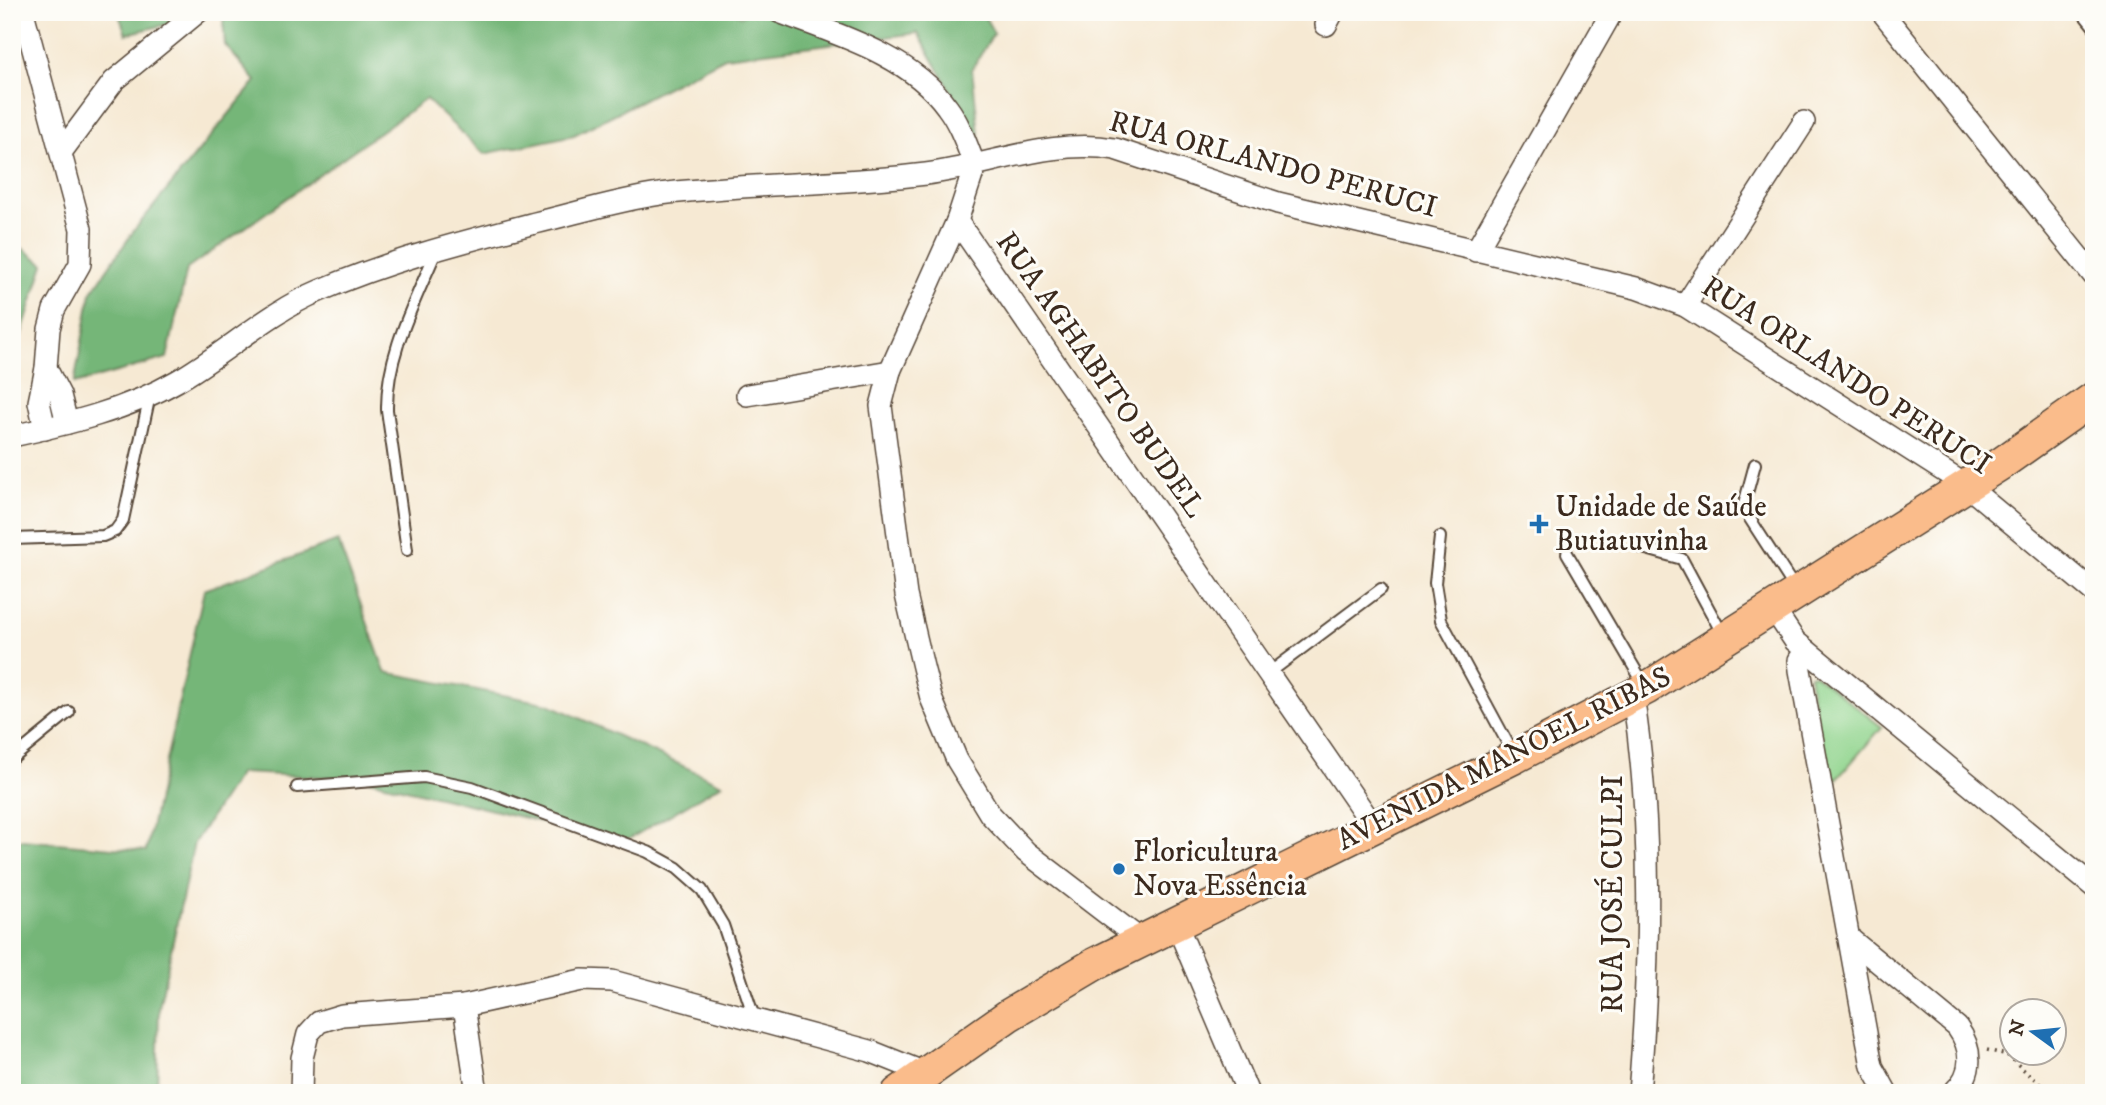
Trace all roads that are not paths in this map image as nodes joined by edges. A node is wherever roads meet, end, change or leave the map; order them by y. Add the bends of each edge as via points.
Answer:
1 (23, 12) edge
2 (198, 12) edge
3 (779, 12) edge
4 (1612, 12) edge
5 (1882, 12) edge
6 (2082, 12) edge
7 (2094, 27) edge
8 (1804, 122) dead end
9 (62, 151) junction
10 (975, 166) junction
11 (957, 221) junction
12 (437, 249) junction
13 (1475, 251) junction
14 (2094, 276) edge
15 (1685, 306) junction
16 (46, 368) junction
17 (890, 371) junction
18 (150, 395) junction
19 (747, 395) dead end
20 (2094, 398) edge
21 (67, 423) junction
22 (45, 429) junction
23 (12, 436) edge
24 (1755, 464) dead end
25 (1968, 486) junction
26 (1440, 537) dead end
27 (12, 539) edge
28 (1639, 547) dead end
29 (407, 550) dead end
30 (1567, 553) dead end
31 (1381, 589) dead end
32 (2094, 592) edge
33 (1785, 600) junction
34 (1726, 639) junction
35 (1806, 650) junction
36 (1269, 673) junction
37 (1640, 692) junction
38 (69, 712) dead end
39 (1515, 757) junction
40 (12, 759) edge
41 (297, 787) dead end
42 (1374, 827) junction
43 (2094, 887) edge
44 (1176, 923) junction
45 (1849, 938) junction
46 (1141, 940) junction
47 (464, 1006) junction
48 (755, 1020) junction
49 (906, 1087) edge
50 (301, 1093) edge
51 (477, 1093) edge
52 (1248, 1093) edge
53 (1639, 1093) edge
54 (1887, 1093) edge
55 (1953, 1093) edge

1 - 9 street
2 - 9 street via 114,80
3 - 10 street via 868,48 915,76 947,106
4 - 13 street
5 - 14 street
6 - 7 lane
8 - 15 street
9 - 16 street via 82,247 80,264 54,310
10 - 11 street, RUA AGHABITO BUDEL
10 - 12 street, RUA ORLANDO PERUCI via 853,182 660,194
10 - 13 street, RUA ORLANDO PERUCI via 1044,150 1095,145 1279,203
11 - 17 street
11 - 36 street, RUA AGHABITO BUDEL
12 - 18 street, RUA ORLANDO PERUCI via 319,290
12 - 29 lane via 386,387
13 - 15 street, RUA ORLANDO PERUCI via 1636,288
15 - 25 street, RUA ORLANDO PERUCI
16 - 21 street
16 - 22 street via 39,402
17 - 19 street
17 - 46 street via 881,406 882,425 906,595 928,688 943,728 974,791 1007,834
18 - 21 street, RUA ORLANDO PERUCI
18 - 27 lane via 123,520 115,531 103,536
20 - 25 main road, AVENIDA MANOEL RIBAS
21 - 22 street, RUA ORLANDO PERUCI
22 - 23 street, RUA ORLANDO PERUCI
24 - 33 lane via 1743,508
25 - 32 street, RUA ORLANDO PERUCI
25 - 33 main road, AVENIDA MANOEL RIBAS
26 - 39 lane via 1435,583 1440,620
28 - 34 lane via 1682,559
30 - 37 lane
31 - 36 lane
33 - 34 main road, AVENIDA MANOEL RIBAS
33 - 35 street via 1795,640
34 - 37 main road, AVENIDA MANOEL RIBAS
35 - 43 street
35 - 45 street via 1799,660 1800,670
36 - 42 street, RUA AGHABITO BUDEL
37 - 39 main road, AVENIDA MANOEL RIBAS
37 - 53 street, RUA JOSÉ CULPI via 1646,816
38 - 40 lane
39 - 42 main road, AVENIDA MANOEL RIBAS
41 - 48 lane via 424,777 472,787 648,852 677,868 702,890 723,925
42 - 44 main road, AVENIDA MANOEL RIBAS
44 - 46 main road, AVENIDA MANOEL RIBAS
44 - 52 street
45 - 54 street via 1872,1066
45 - 55 street via 1957,1027 1970,1051 1965,1077
46 - 49 main road, AVENIDA MANOEL RIBAS via 1052,989
47 - 48 street via 582,981 612,981
47 - 50 street via 342,1015 319,1022 308,1034
47 - 51 street
48 - 49 street via 870,1051

